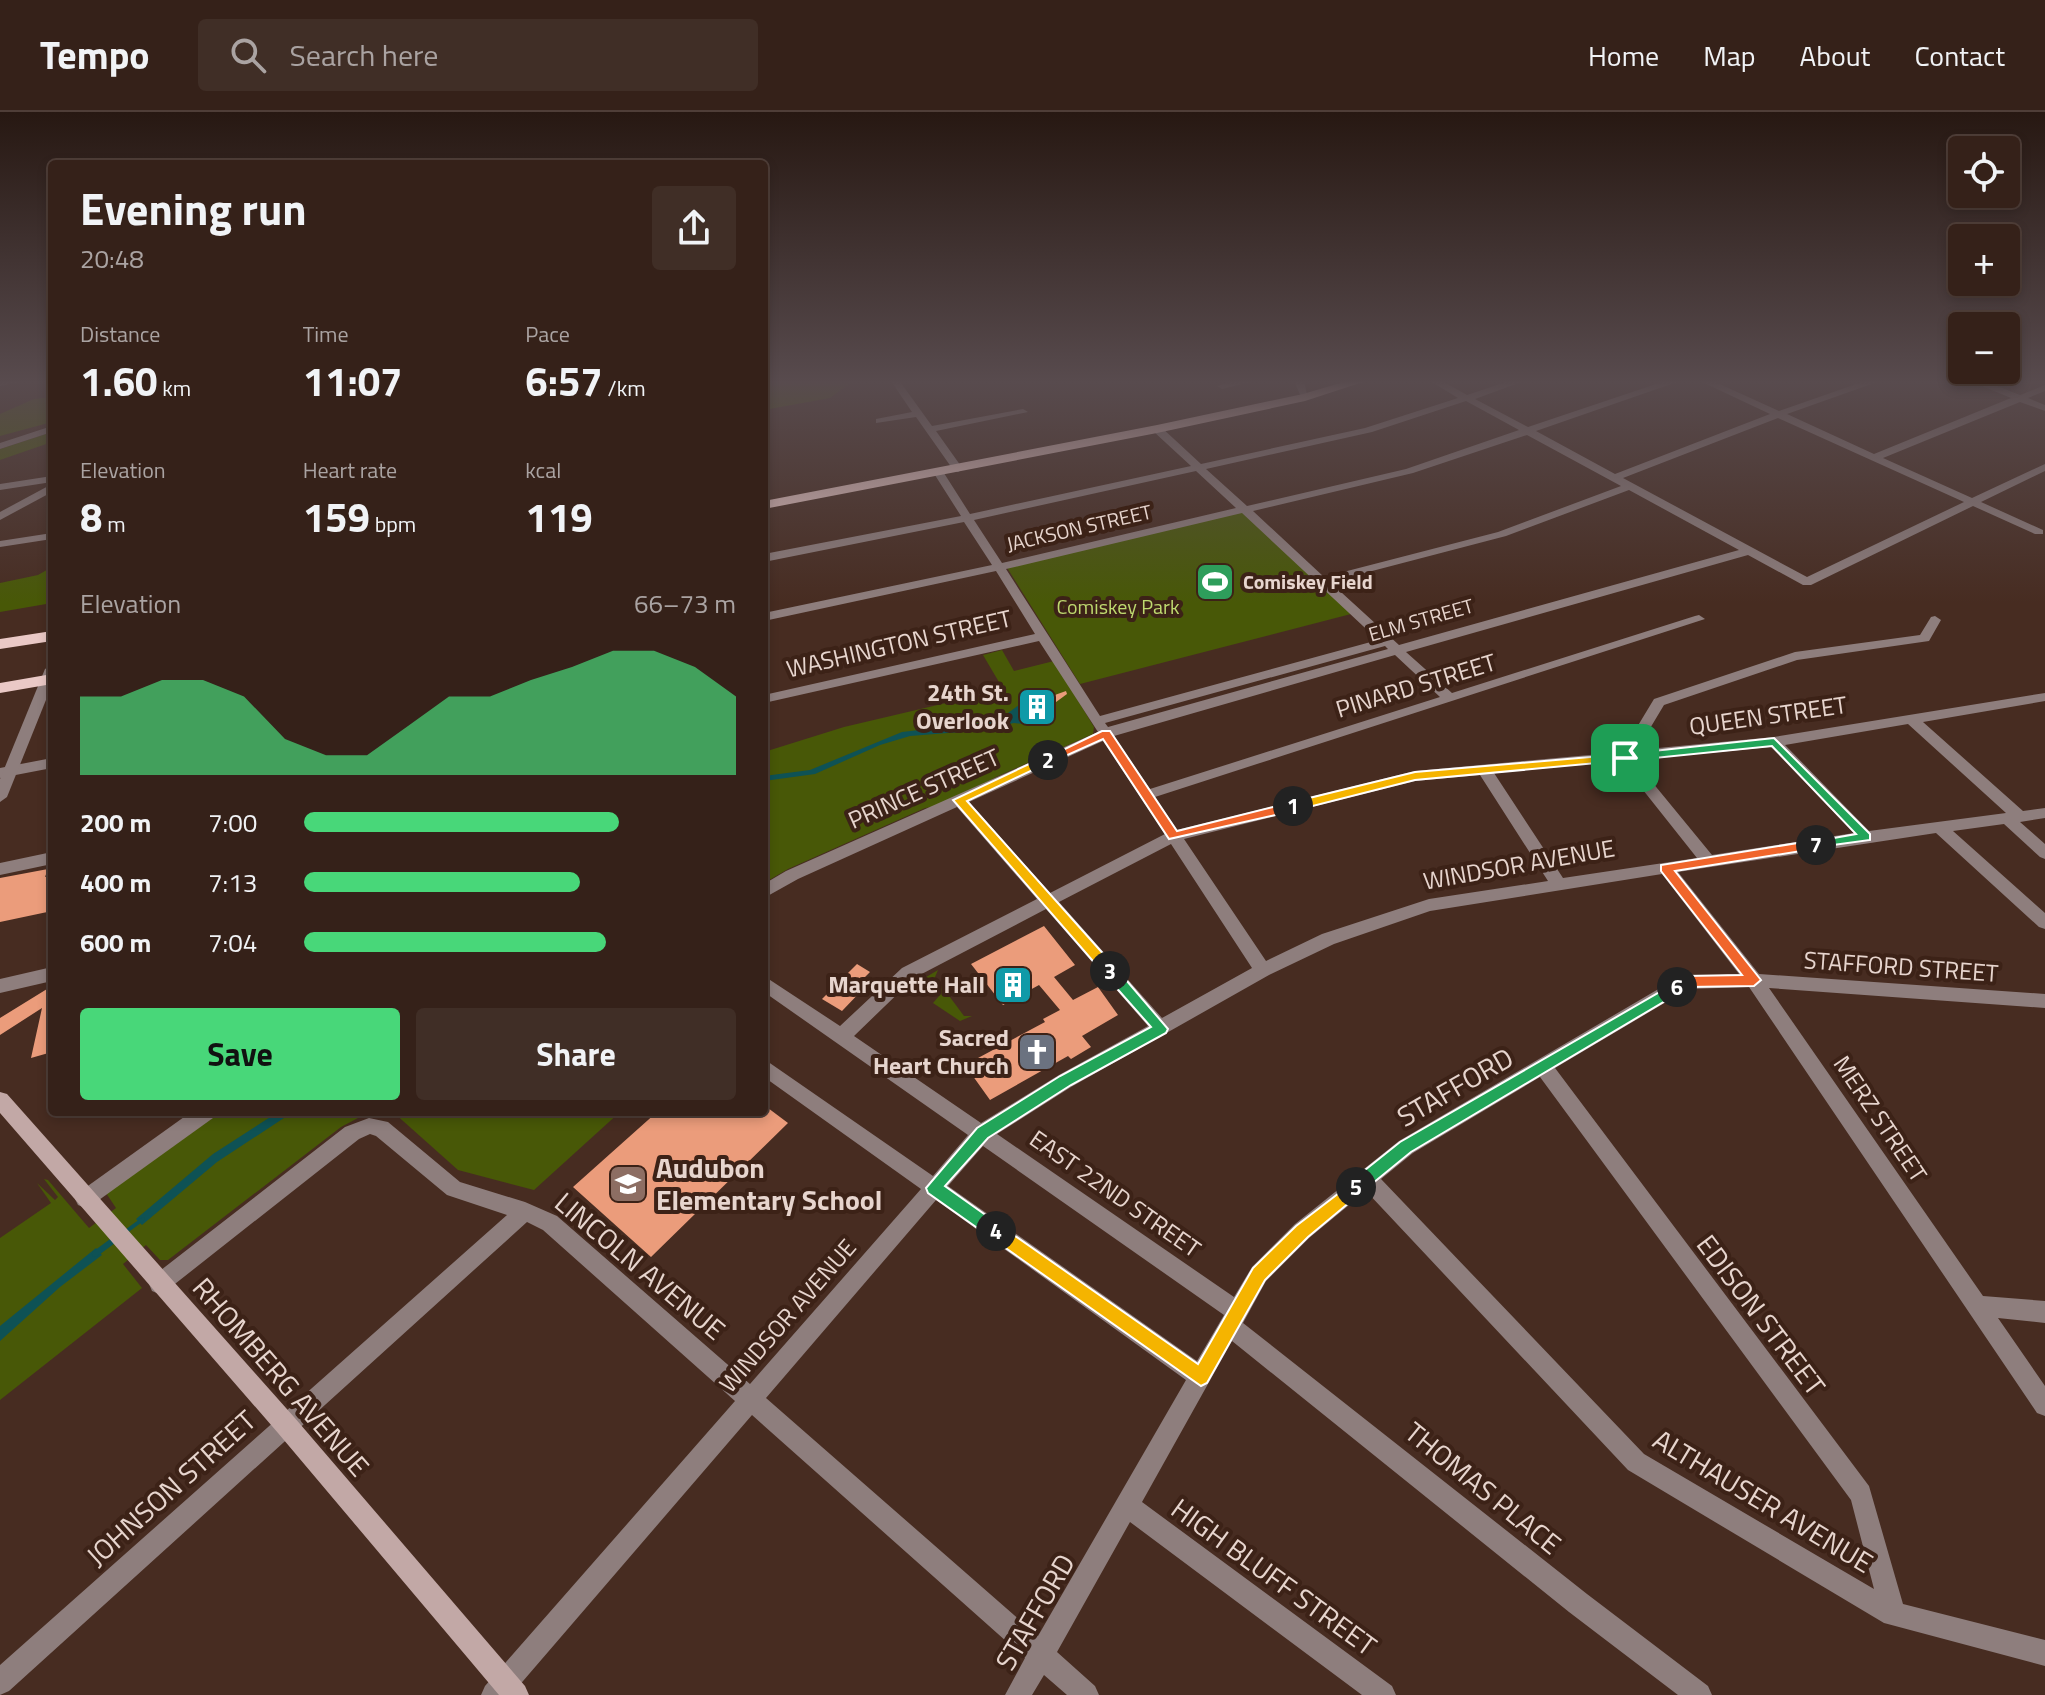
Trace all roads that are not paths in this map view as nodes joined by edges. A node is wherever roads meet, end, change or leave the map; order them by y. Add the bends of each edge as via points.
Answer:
1 (948, 455) edge
2 (1028, 455) edge
3 (1185, 455) edge
4 (1257, 455) edge
5 (1458, 455) edge
6 (1571, 455) edge
7 (1674, 455) edge
8 (1870, 455) edge
9 (1880, 455) edge
10 (1875, 457) junction
11 (2045, 467) edge
12 (1199, 468) junction
13 (958, 469) junction
14 (938, 472) junction
15 (1615, 478) junction
16 (48, 480) edge
17 (1630, 486) junction
18 (0, 487) edge
19 (48, 492) edge
20 (1971, 501) junction
21 (768, 504) edge
22 (1244, 511) junction
23 (0, 517) edge
24 (968, 518) junction
25 (2039, 532) dead end
26 (48, 537) edge
27 (0, 544) edge
28 (1743, 548) junction
29 (768, 557) edge
30 (1000, 567) junction
31 (1321, 581) junction
32 (768, 616) edge
33 (1699, 619) dead end
34 (1935, 620) dead end
35 (1044, 636) junction
36 (48, 637) edge
37 (0, 644) edge
38 (1392, 645) junction
39 (48, 677) edge
40 (48, 682) edge
41 (0, 688) edge
42 (2045, 697) edge
43 (768, 698) edge
44 (1449, 698) junction
45 (1910, 718) junction
46 (1101, 727) junction
47 (1774, 742) junction
48 (1625, 758) junction
49 (48, 764) edge
50 (1483, 768) junction
51 (5, 772) edge
52 (1146, 795) junction
53 (0, 797) edge
54 (959, 800) junction
55 (2045, 813) edge
56 (2013, 817) junction
57 (1939, 827) junction
58 (1174, 836) junction
59 (1866, 837) junction
60 (2045, 853) edge
61 (48, 859) edge
62 (1709, 862) junction
63 (1666, 868) junction
64 (0, 869) edge
65 (1558, 883) junction
66 (768, 890) edge
67 (1047, 902) junction
68 (2045, 923) edge
69 (1263, 970) junction
70 (48, 975) edge
71 (1754, 980) junction
72 (0, 986) edge
73 (768, 989) edge
74 (2044, 1003) edge
75 (1161, 1029) junction
76 (842, 1036) junction
77 (1544, 1068) junction
78 (768, 1070) edge
79 (0, 1100) edge
80 (200, 1116) edge
81 (982, 1133) junction
82 (1367, 1178) junction
83 (934, 1188) junction
84 (85, 1199) junction
85 (525, 1211) junction
86 (159, 1284) junction
87 (1977, 1306) junction
88 (2045, 1312) edge
89 (1234, 1319) junction
90 (1201, 1377) junction
91 (749, 1400) junction
92 (2045, 1405) edge
93 (286, 1425) junction
94 (1128, 1506) junction
95 (1893, 1614) junction
96 (2045, 1653) edge
97 (1042, 1657) junction
98 (0, 1682) edge
99 (505, 1691) edge
100 (1018, 1695) edge
101 (1086, 1695) edge
102 (1383, 1695) edge
103 (1699, 1695) edge

1 - 13 street
2 - 13 main road
3 - 12 street
4 - 12 street
5 - 22 street, JACKSON STREET
6 - 15 street
7 - 15 street
8 - 10 street
9 - 10 street
10 - 20 street
11 - 20 street
12 - 22 street
12 - 24 street
13 - 14 main road
14 - 21 main road
14 - 24 street
15 - 17 street
16 - 18 street
17 - 28 street
17 - 31 street via 1502,534
19 - 23 street
20 - 25 street
20 - 28 street via 1807,582
22 - 30 street, JACKSON STREET
22 - 31 street
24 - 29 street
24 - 30 street
26 - 27 street
28 - 38 street, ELM STREET
30 - 32 street, JACKSON STREET
30 - 35 street
31 - 38 street
33 - 44 street, PINARD STREET
34 - 48 street via 1925,638 1795,656 1659,702
35 - 43 street, WASHINGTON STREET
35 - 46 street
36 - 37 main road
38 - 44 street
38 - 46 street, ELM STREET
39 - 41 main road
40 - 51 street
42 - 45 street, QUEEN STREET
44 - 52 street, PINARD STREET
45 - 47 street, QUEEN STREET
45 - 56 street
46 - 52 street
46 - 54 street, PRINCE STREET
47 - 48 street, QUEEN STREET
47 - 59 street
48 - 50 street, QUEEN STREET
48 - 62 street
49 - 51 street
50 - 58 street, QUEEN STREET via 1415,776
50 - 65 street
51 - 53 street
52 - 58 street
54 - 66 street, PRINCE STREET
54 - 67 street
55 - 56 street, WINDSOR AVENUE
56 - 57 street, WINDSOR AVENUE
56 - 60 street
57 - 59 street, WINDSOR AVENUE
57 - 68 street
58 - 67 street, QUEEN STREET
58 - 69 street
59 - 62 street, WINDSOR AVENUE
61 - 64 street
62 - 63 street, WINDSOR AVENUE
63 - 65 street, WINDSOR AVENUE
63 - 71 street, MERZ STREET
65 - 69 street, WINDSOR AVENUE via 1429,905 1328,939
67 - 75 street
67 - 76 street, QUEEN STREET via 908,973
69 - 75 street, WINDSOR AVENUE
70 - 72 street
71 - 74 street, STAFFORD STREET
71 - 77 street, STAFFORD via 1685,982
71 - 87 street, MERZ STREET
73 - 76 street, EAST 22ND STREET
75 - 81 street, WINDSOR AVENUE
76 - 81 street, EAST 22ND STREET
77 - 82 street, STAFFORD via 1406,1147
77 - 95 street, EDISON STREET via 1861,1494
78 - 83 street
79 - 84 main road, RHOMBERG AVENUE
80 - 84 street
81 - 83 street, WINDSOR AVENUE
81 - 89 street, EAST 22ND STREET
82 - 89 street, STAFFORD via 1266,1266
82 - 95 street, ALTHAUSER AVENUE via 1636,1462
83 - 90 street
83 - 91 street, WINDSOR AVENUE
84 - 86 main road, RHOMBERG AVENUE
85 - 86 street, LINCOLN AVENUE via 454,1189 381,1128 369,1126 352,1133
85 - 91 street, LINCOLN AVENUE via 550,1223
85 - 93 street, JOHNSON STREET
86 - 93 main road, RHOMBERG AVENUE
87 - 88 street
87 - 92 street, MERZ STREET
89 - 90 street, STAFFORD
89 - 103 street, THOMAS PLACE via 1578,1603
90 - 94 street, STAFFORD
91 - 97 street, LINCOLN AVENUE
91 - 99 street, WINDSOR AVENUE
93 - 98 street, JOHNSON STREET
93 - 99 main road, RHOMBERG AVENUE
94 - 97 street, STAFFORD
94 - 102 street, HIGH BLUFF STREET
95 - 96 street, ALTHAUSER AVENUE
97 - 100 street, STAFFORD
97 - 101 street, LINCOLN AVENUE

